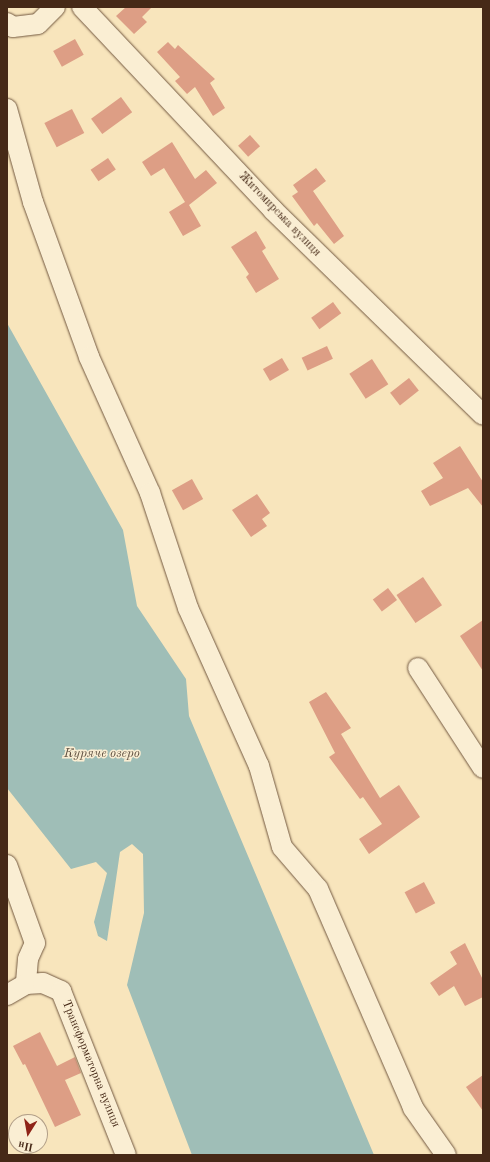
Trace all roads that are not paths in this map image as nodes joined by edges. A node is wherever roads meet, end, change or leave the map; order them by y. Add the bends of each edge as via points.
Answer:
1 (55, 7) edge
2 (82, 7) edge
3 (9, 30) edge
4 (7, 109) edge
5 (483, 415) edge
6 (418, 668) dead end
7 (483, 768) edge
8 (7, 865) edge
9 (26, 984) junction
10 (7, 995) edge
11 (126, 1155) edge
12 (446, 1155) edge

1 - 3 street via 38,24
2 - 5 street, Житомирська вулиця via 273,210
4 - 12 street via 33,202 89,356 150,493 188,608 259,766 282,847 318,889 413,1108
6 - 7 street
8 - 9 street via 35,943 28,959
9 - 10 street
9 - 11 street, Трансформаторна вулиця via 43,983 61,991

